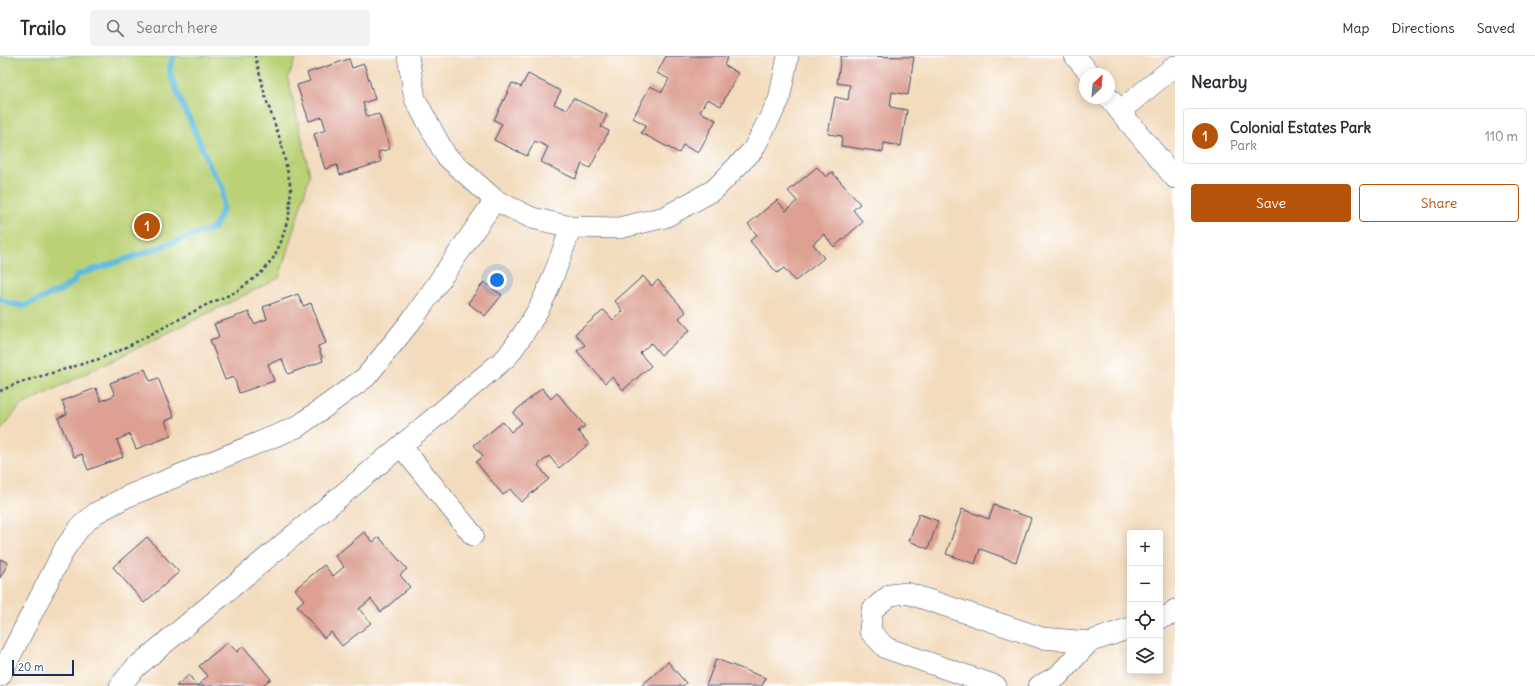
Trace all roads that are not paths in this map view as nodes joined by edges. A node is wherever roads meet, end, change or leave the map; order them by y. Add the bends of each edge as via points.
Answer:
1 (408, 56) edge
2 (788, 56) edge
3 (1075, 56) edge
4 (1175, 66) edge
5 (1085, 68) edge
6 (1115, 103) edge
7 (1114, 104) edge
8 (1175, 178) edge
9 (495, 200) junction
10 (571, 227) junction
11 (401, 446) junction
12 (473, 535) dead end
13 (1175, 610) edge
14 (1163, 617) edge
15 (1127, 629) edge
16 (1089, 642) junction
17 (0, 676) edge
18 (120, 686) edge
19 (996, 686) edge
20 (1039, 686) edge

1 - 9 street via 415,99 446,156
2 - 10 street via 779,100 753,150 714,190 666,217 619,228
3 - 5 street
4 - 6 street
7 - 8 street
9 - 10 street via 532,218
9 - 17 street via 415,316 366,377 297,427 126,496 96,513 81,526 65,548
10 - 11 street via 542,303 508,357
11 - 12 street
11 - 18 street via 135,668
13 - 14 street
15 - 16 street
16 - 19 street via 1042,638 908,593 890,595 872,610 870,631 886,648
16 - 20 street via 1058,676

